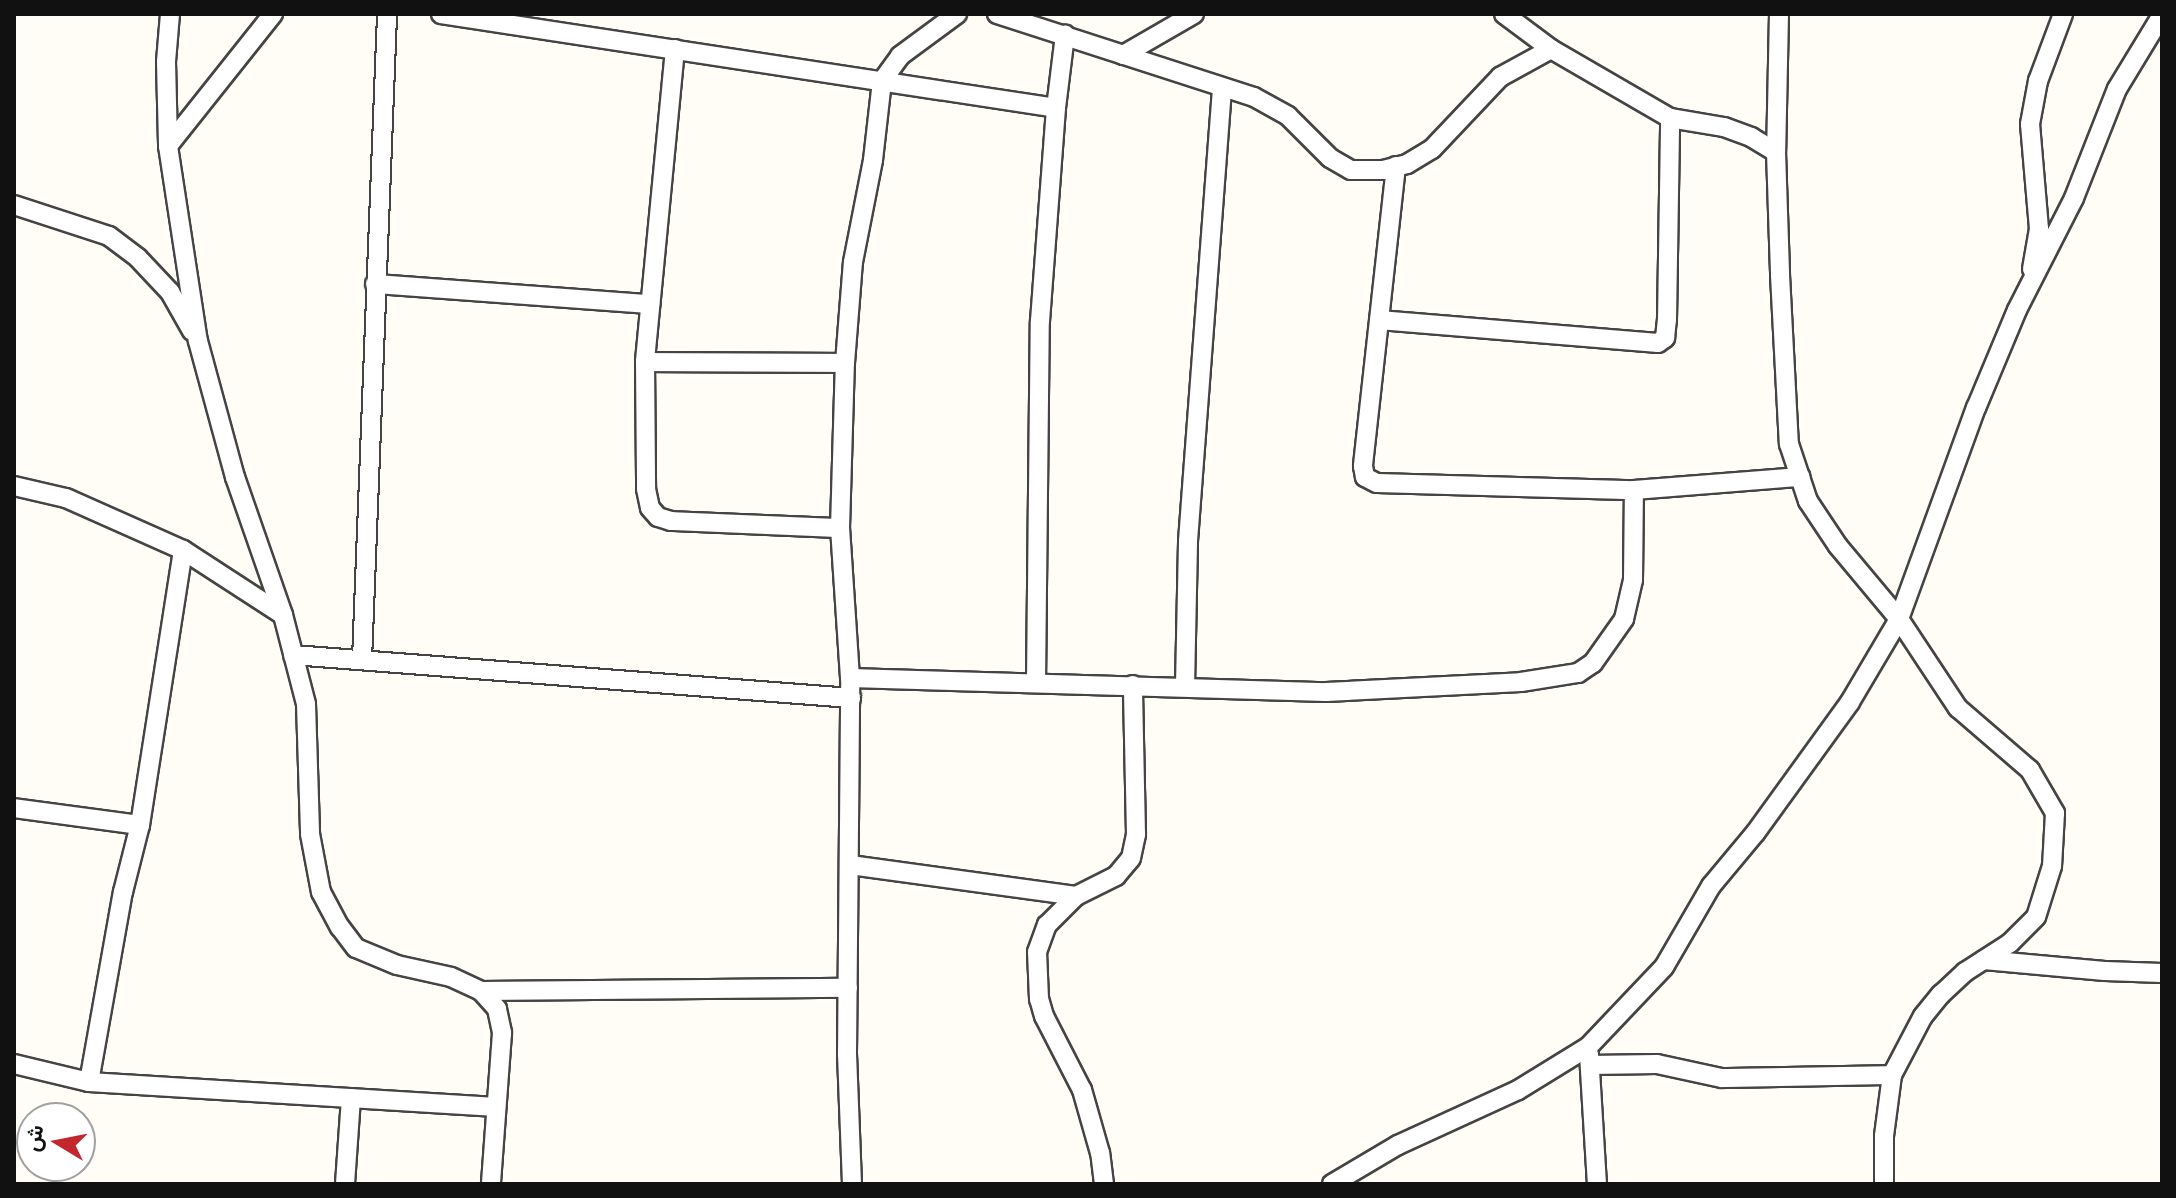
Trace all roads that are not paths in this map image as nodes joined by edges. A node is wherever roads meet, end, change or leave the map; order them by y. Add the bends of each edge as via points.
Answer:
1 (170, 14) edge
2 (273, 14) edge
3 (387, 14) edge
4 (441, 14) edge
5 (957, 14) edge
6 (997, 14) edge
7 (1194, 14) edge
8 (1504, 14) edge
9 (1779, 14) edge
10 (2063, 14) edge
11 (2162, 15) edge
12 (1065, 35) junction
13 (675, 49) junction
14 (1551, 49) junction
15 (1123, 55) junction
16 (882, 81) junction
17 (1222, 88) junction
18 (1056, 108) junction
19 (1670, 118) junction
20 (168, 146) junction
21 (1776, 152) junction
22 (1396, 166) junction
23 (14, 205) edge
24 (375, 284) junction
25 (2029, 287) junction
26 (650, 304) junction
27 (1379, 320) junction
28 (198, 341) junction
29 (645, 362) junction
30 (845, 363) junction
31 (1800, 477) junction
32 (14, 486) edge
33 (1634, 490) junction
34 (840, 528) junction
35 (183, 550) junction
36 (283, 615) junction
37 (1899, 619) junction
38 (293, 655) junction
39 (362, 660) junction
40 (850, 678) junction
41 (1036, 683) junction
42 (1133, 685) junction
43 (1185, 686) junction
44 (851, 698) junction
45 (14, 808) edge
46 (140, 825) junction
47 (850, 865) junction
48 (1076, 896) junction
49 (1984, 960) junction
50 (2162, 973) edge
51 (848, 988) junction
52 (481, 991) junction
53 (1589, 1056) junction
54 (14, 1064) edge
55 (1892, 1075) junction
56 (89, 1082) junction
57 (351, 1098) junction
58 (496, 1107) junction
59 (345, 1184) edge
60 (491, 1184) edge
61 (852, 1184) edge
62 (1104, 1184) edge
63 (1332, 1184) edge
64 (1597, 1184) edge
65 (1884, 1184) edge

1 - 20 street
2 - 20 street
3 - 24 street
4 - 13 street
5 - 16 street via 900,56
6 - 12 street
7 - 15 street
8 - 14 street
9 - 21 street
10 - 25 street via 2038,81 2030,124 2039,229
11 - 25 street via 2117,89 2074,198
12 - 15 street
12 - 18 street
13 - 16 street
13 - 26 street
14 - 19 street
14 - 22 street via 1500,77 1432,149
15 - 17 street
16 - 18 street
16 - 30 street via 853,262
17 - 22 street via 1254,97 1288,116 1330,158 1351,170
17 - 43 street via 1188,541
18 - 41 street via 1040,321
19 - 21 street via 1724,127
19 - 27 street via 1667,320 1665,338 1658,343
20 - 28 street
21 - 31 street via 1789,444
22 - 27 street
23 - 28 street via 109,236 170,292
24 - 26 street
24 - 39 street
25 - 37 street via 1976,408
26 - 29 street
27 - 33 street via 1365,477 1377,483
28 - 36 street via 235,477
29 - 30 street
29 - 34 street via 646,489 658,517
30 - 34 street
31 - 33 street
31 - 37 street via 1808,501 1838,546
32 - 35 street via 66,498
33 - 43 street via 1633,580 1624,619 1593,663 1578,673 1521,682 1326,692
34 - 40 street
35 - 36 street
35 - 46 street
36 - 38 street
37 - 49 street via 1958,708 2030,770 2055,813 2052,866 2036,917
37 - 53 street via 1850,702 1711,886 1664,967
38 - 39 street
38 - 52 street via 306,704 310,834 321,892 340,927 356,948
39 - 44 street
40 - 41 street
40 - 44 street
41 - 42 street
42 - 43 street
42 - 48 street via 1136,834 1131,858 1116,876
44 - 47 street
45 - 46 street
46 - 56 street
47 - 48 street
47 - 51 street
48 - 62 street via 1047,925 1037,952 1039,999 1082,1090
49 - 50 street
49 - 55 street via 1965,972 1923,1016
51 - 52 street
51 - 61 street
52 - 58 street via 497,1009 502,1033
53 - 55 street via 1722,1078
53 - 63 street via 1398,1145
53 - 64 street
54 - 56 street
55 - 65 street
56 - 57 street
57 - 58 street
57 - 59 street
58 - 60 street

